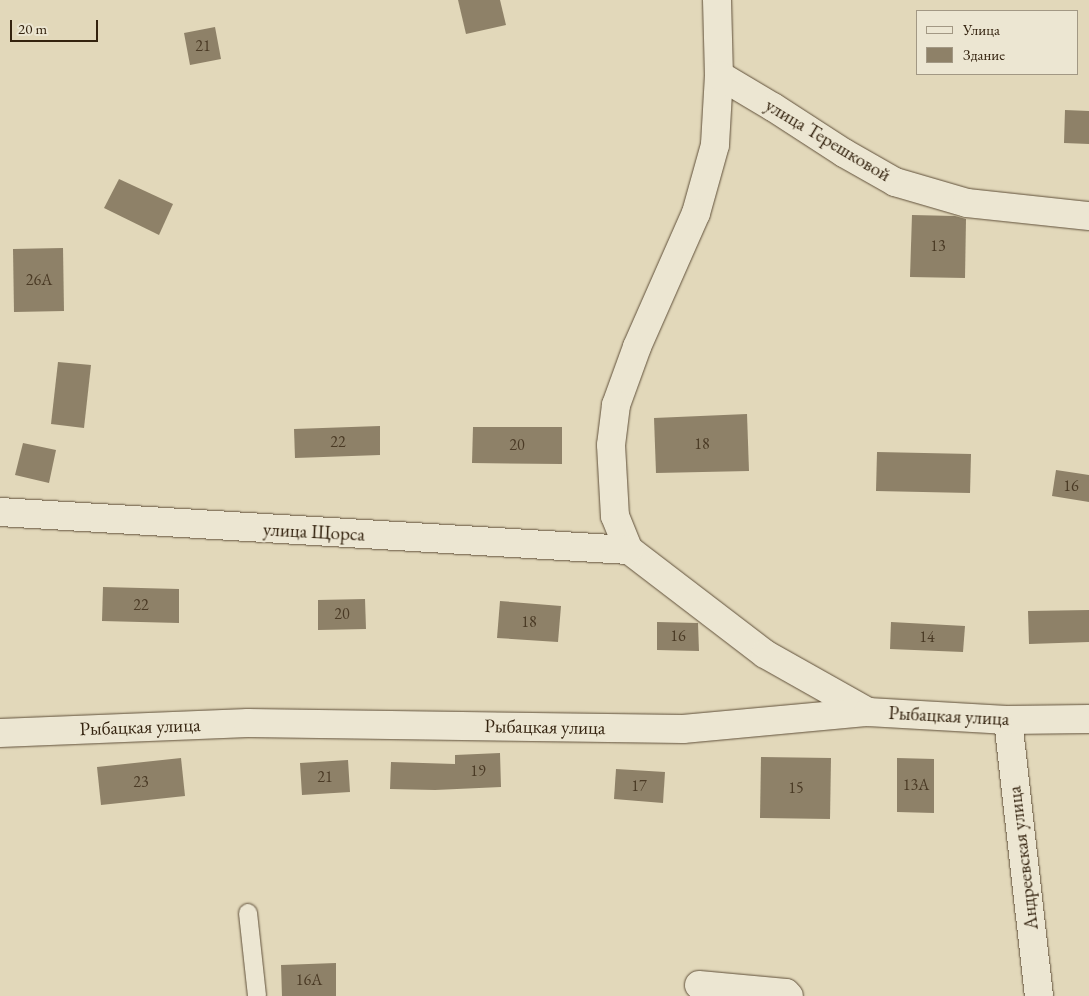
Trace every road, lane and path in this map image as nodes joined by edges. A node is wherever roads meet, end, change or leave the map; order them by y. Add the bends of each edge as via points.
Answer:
1 (717, 0) edge
2 (719, 75) junction
3 (1089, 216) edge
4 (0, 512) edge
5 (629, 550) junction
6 (868, 712) junction
7 (1089, 719) edge
8 (1008, 720) junction
9 (0, 733) edge
10 (248, 912) dead end
11 (699, 985) dead end
12 (257, 996) edge
13 (789, 996) edge
14 (1039, 996) edge

1 - 2 street
2 - 3 street, улица Терешковой via 844,154 895,182 967,203
2 - 5 street via 715,145 696,213 636,347 616,405 612,490 616,516
4 - 5 street, улица Щорса
5 - 6 street via 765,654
6 - 8 street, Рыбацкая улица
6 - 9 street, Рыбацкая улица via 684,729 248,723
7 - 8 street, Рыбацкая улица
8 - 14 street, Андреевская улица
10 - 12 lane
11 - 13 street via 786,992

